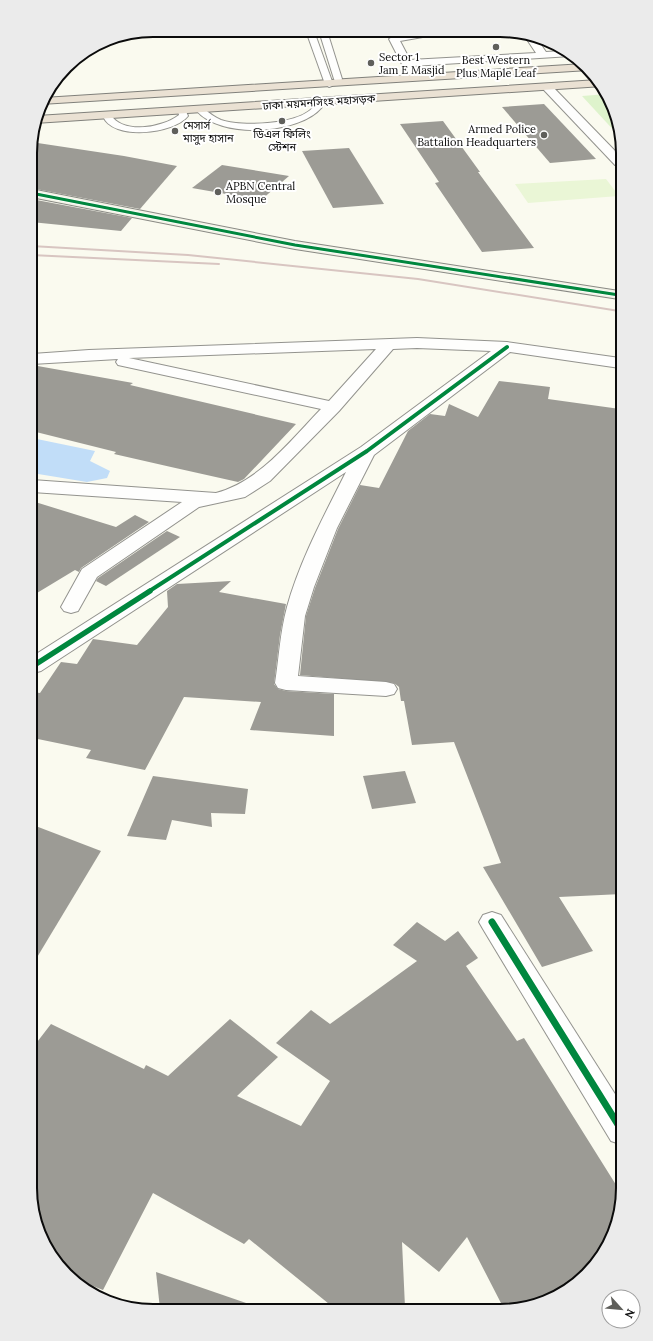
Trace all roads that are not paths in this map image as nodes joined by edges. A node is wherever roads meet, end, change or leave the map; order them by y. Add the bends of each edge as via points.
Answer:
1 (313, 37) edge
2 (324, 37) edge
3 (405, 37) edge
4 (534, 42) edge
5 (560, 54) edge
6 (543, 55) junction
7 (407, 63) junction
8 (578, 68) edge
9 (415, 79) junction
10 (334, 84) junction
11 (593, 84) edge
12 (547, 87) junction
13 (50, 101) edge
14 (318, 102) junction
15 (200, 110) junction
16 (42, 120) edge
17 (616, 159) edge
18 (37, 194) edge
19 (616, 295) edge
20 (389, 344) junction
21 (507, 346) junction
22 (89, 355) junction
23 (37, 359) edge
24 (616, 362) edge
25 (333, 407) junction
26 (367, 451) junction
27 (37, 486) edge
28 (217, 499) junction
29 (71, 607) dead end
30 (37, 663) edge
31 (386, 689) dead end
32 (492, 922) dead end
33 (616, 1121) edge

1 - 10 lane
2 - 10 lane
3 - 7 street via 394,39
4 - 6 street
5 - 6 street
6 - 7 street
7 - 9 street
8 - 9 highway, ঢাকা ময়মনসিংহ মহাসড়ক
9 - 10 highway, ঢাকা ময়মনসিংহ মহাসড়ক
10 - 13 highway, ঢাকা ময়মনসিংহ মহাসড়ক
11 - 12 highway, ঢাকা ময়মনসিংহ মহাসড়ক
12 - 14 highway, ঢাকা ময়মনসিংহ মহাসড়ক
12 - 17 street
14 - 15 highway, ঢাকা ময়মনসিংহ মহাসড়ক
14 - 15 lane via 318,107 296,121 248,127 222,123 204,115
15 - 16 highway, ঢাকা ময়মনসিংহ মহাসড়ক
18 - 19 street via 295,245
20 - 21 street
20 - 22 street
20 - 25 street
21 - 24 street
21 - 26 street
22 - 23 street
22 - 25 street
25 - 28 street via 264,477 238,493
26 - 30 street
26 - 31 street via 330,520 308,574 297,609 286,682
27 - 28 street
28 - 29 street via 193,503 89,573
32 - 33 street

